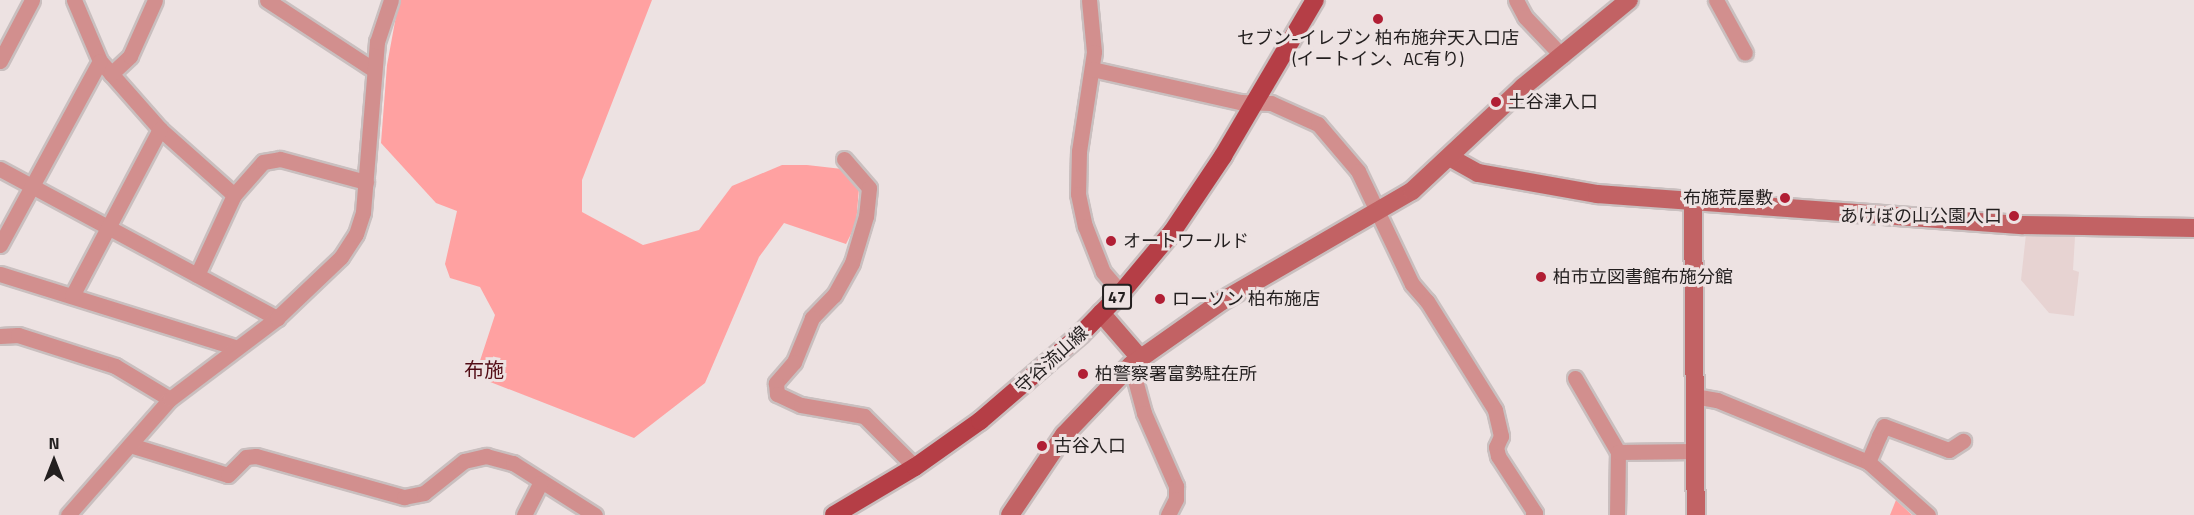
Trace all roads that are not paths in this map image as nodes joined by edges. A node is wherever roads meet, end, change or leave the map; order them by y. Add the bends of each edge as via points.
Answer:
1 (32, 0) edge
2 (74, 0) edge
3 (155, 0) edge
4 (267, 0) edge
5 (391, 0) edge
6 (1089, 0) edge
7 (1315, 0) edge
8 (1516, 0) edge
9 (1629, 0) edge
10 (1716, 0) edge
11 (1745, 53) dead end
12 (1562, 56) junction
13 (0, 61) edge
14 (100, 61) junction
15 (1092, 69) junction
16 (374, 70) junction
17 (111, 74) junction
18 (1256, 103) junction
19 (160, 129) junction
20 (1450, 158) junction
21 (844, 159) dead end
22 (0, 169) edge
23 (366, 182) junction
24 (33, 186) junction
25 (234, 195) junction
26 (1693, 202) junction
27 (1375, 213) junction
28 (108, 227) junction
29 (2194, 228) edge
30 (0, 245) edge
31 (0, 274) edge
32 (197, 274) junction
33 (1121, 293) junction
34 (72, 296) junction
35 (1101, 313) junction
36 (277, 318) junction
37 (0, 336) edge
38 (237, 348) junction
39 (1136, 361) junction
40 (1575, 378) dead end
41 (1694, 396) junction
42 (170, 399) junction
43 (1963, 441) dead end
44 (130, 445) junction
45 (1618, 452) junction
46 (1695, 452) junction
47 (1868, 462) junction
48 (915, 467) junction
49 (540, 483) junction
50 (68, 515) edge
51 (524, 515) edge
52 (595, 515) edge
53 (834, 515) edge
54 (1010, 515) edge
55 (1168, 515) edge
56 (1533, 515) edge
57 (1617, 515) edge
58 (1696, 515) edge
59 (1928, 515) edge

1 - 13 street
2 - 14 street
3 - 17 street via 130,56
4 - 16 street
5 - 16 street via 376,42
6 - 15 street via 1095,38
7 - 18 main road, 守谷流山線 / 47
8 - 12 street via 1525,17
9 - 12 street
10 - 11 street
12 - 20 street via 1523,87
14 - 17 street
14 - 24 street
15 - 18 street
15 - 33 street via 1079,151 1078,194 1102,272
16 - 23 street
17 - 19 street
18 - 27 street via 1271,103 1318,124 1358,171
18 - 33 main road, 守谷流山線 / 47 via 1172,231
19 - 25 street
19 - 28 street
20 - 26 street via 1478,173 1557,189
20 - 27 street via 1412,191
21 - 48 street via 869,188 866,216 852,263 834,295 812,318 794,363 776,383 777,394 801,405 864,416
22 - 24 street
23 - 25 street via 272,158 252,170
23 - 36 street via 356,234 341,256
24 - 28 street
24 - 30 street
25 - 32 street
26 - 29 street via 2023,225
26 - 41 street
27 - 39 street via 1222,301
27 - 56 street via 1412,284 1427,301 1495,410 1501,436 1496,447 1498,456
28 - 32 street
28 - 34 street
31 - 34 street
32 - 36 street
33 - 35 main road, 守谷流山線 / 47
34 - 38 street
35 - 39 street
35 - 48 main road, 守谷流山線 / 47 via 1004,402
36 - 38 street
37 - 42 street via 18,335 115,366
38 - 42 street
39 - 54 street via 1064,435
39 - 55 street via 1144,413 1176,486 1176,499
40 - 45 street
41 - 46 street
41 - 47 street via 1717,400
42 - 44 street
43 - 47 street via 1949,450 1884,426
44 - 49 street via 228,475 246,458 256,456 404,497 424,493 464,461 486,456 513,463
44 - 50 street
45 - 46 street
45 - 57 street
46 - 58 street
47 - 59 street
48 - 53 main road, 守谷流山線 / 47
49 - 51 street
49 - 52 street

